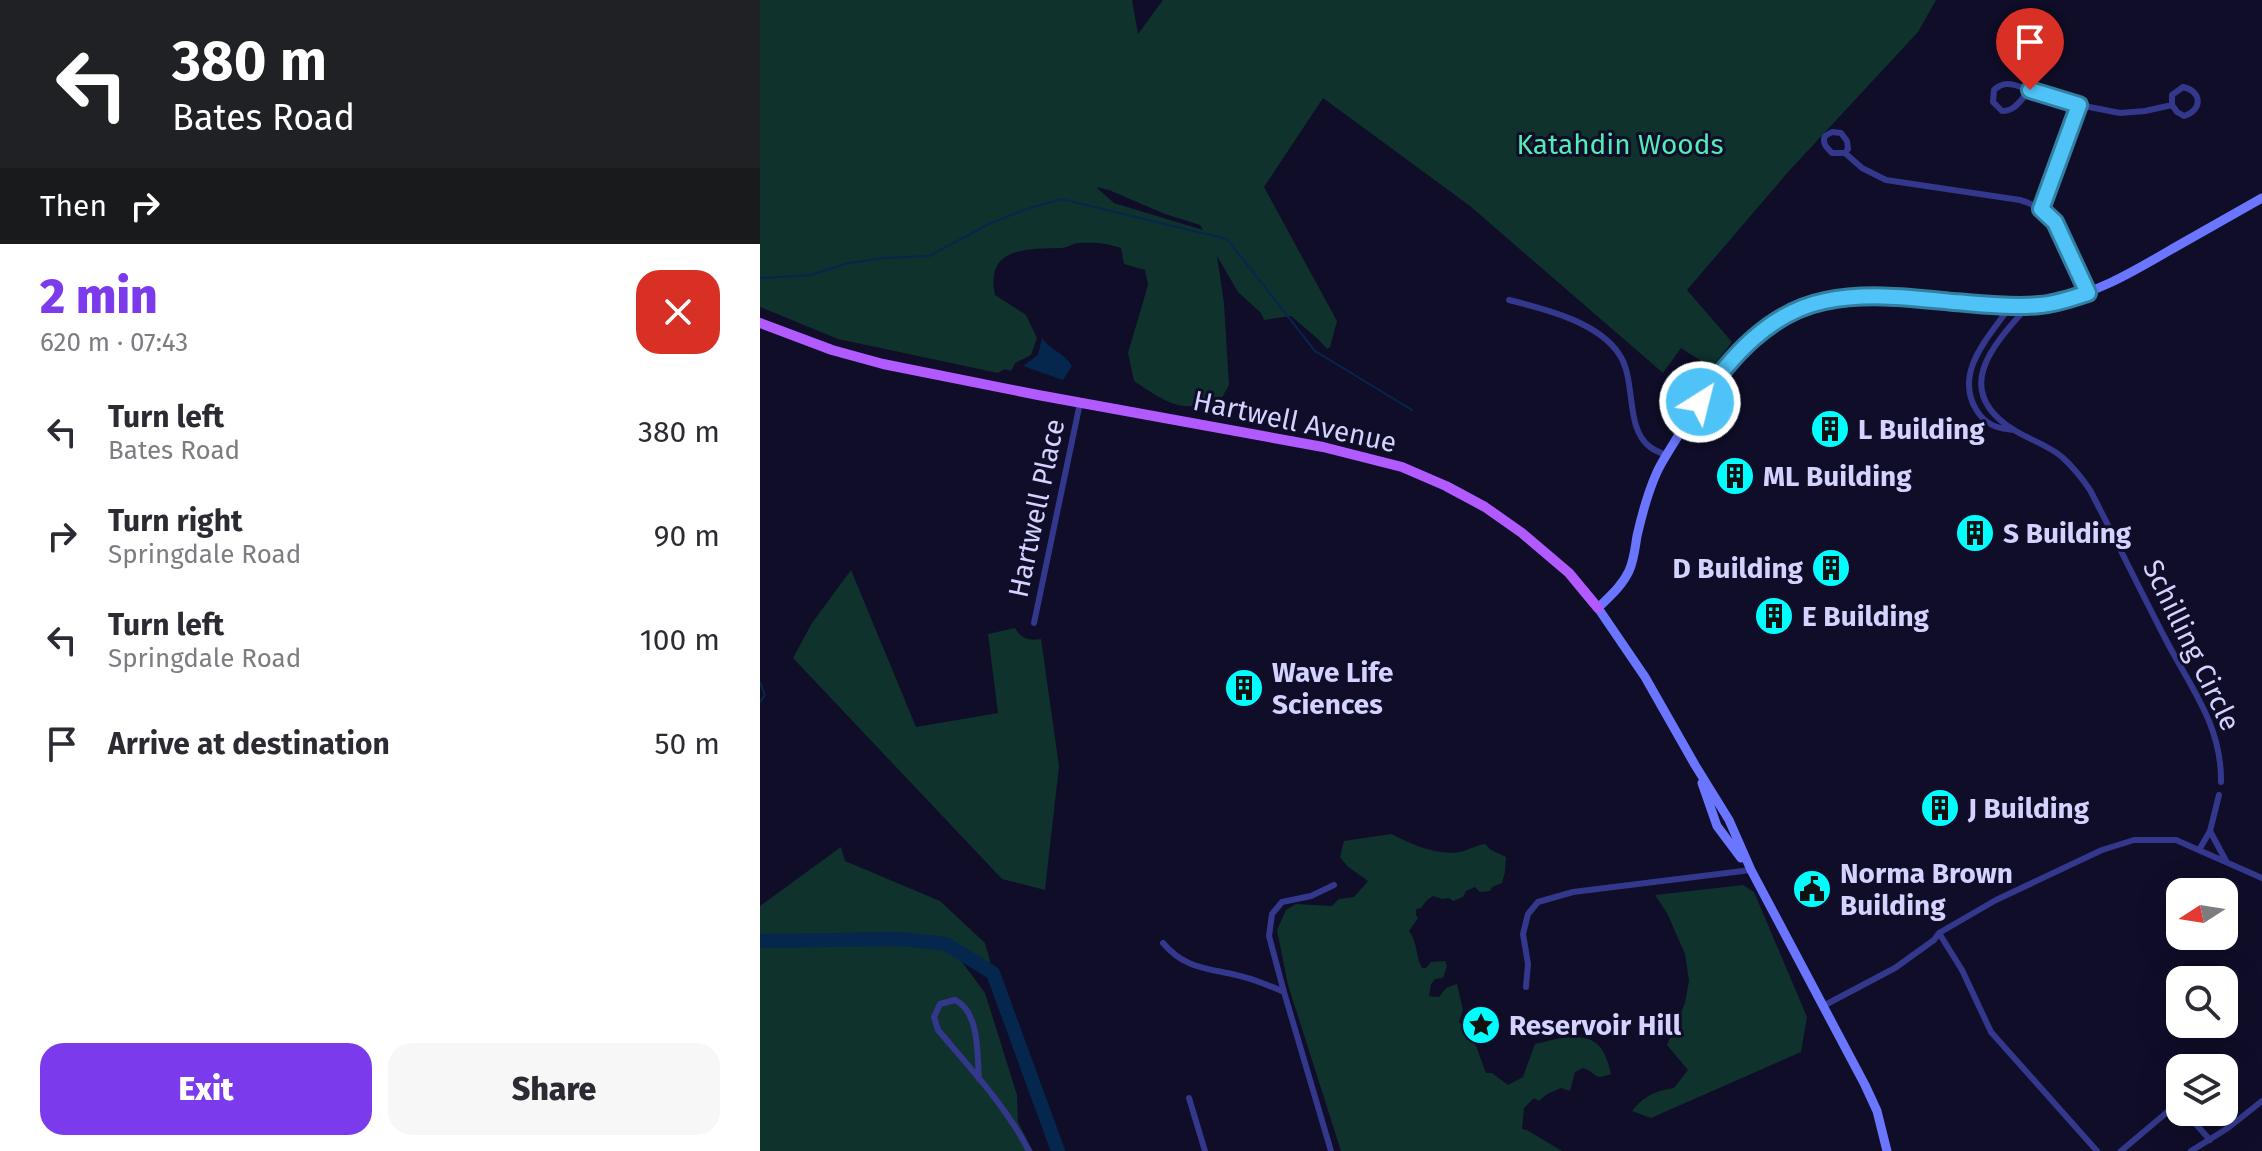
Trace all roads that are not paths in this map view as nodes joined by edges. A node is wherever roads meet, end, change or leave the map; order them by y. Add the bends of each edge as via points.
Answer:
1 (2030, 90) junction
2 (2079, 105) junction
3 (2172, 105) junction
4 (1845, 153) dead end
5 (2262, 198) edge
6 (2041, 209) junction
7 (2088, 293) junction
8 (1509, 300) dead end
9 (2011, 305) junction
10 (2029, 305) junction
11 (760, 323) edge
12 (1080, 403) junction
13 (2014, 430) junction
14 (1666, 455) junction
15 (1598, 608) junction
16 (1034, 623) dead end
17 (1695, 765) junction
18 (2221, 782) dead end
19 (2219, 795) dead end
20 (2210, 831) junction
21 (2199, 850) junction
22 (2226, 861) junction
23 (1751, 870) junction
24 (2260, 877) edge
25 (1334, 885) dead end
26 (1939, 933) junction
27 (1163, 943) dead end
28 (1526, 987) dead end
29 (1284, 992) junction
30 (1823, 1006) junction
31 (979, 1079) junction
32 (1189, 1098) dead end
33 (2262, 1101) edge
34 (2166, 1115) edge
35 (2198, 1126) edge
36 (2210, 1140) junction
37 (1029, 1151) edge
38 (1205, 1151) edge
39 (1331, 1151) edge
40 (1887, 1151) edge
41 (2097, 1151) edge
42 (2121, 1151) edge
43 (2191, 1151) edge

1 - 1 street via 2008,111 1993,102 1999,85
1 - 2 street
2 - 3 street via 2120,113
2 - 6 street
3 - 3 street via 2184,116 2191,114 2197,96 2183,87 2172,95
4 - 6 street via 1886,180 2020,200
5 - 7 street
6 - 7 street via 2055,222
7 - 10 street
8 - 14 street via 1573,319 1618,352 1627,368 1637,428 1648,446
9 - 10 street
9 - 13 street, Schilling Circle via 1978,351 1969,383 1984,419 1994,427
9 - 14 street via 1876,297 1805,306 1770,325 1734,356
10 - 13 street, Schilling Circle via 1993,350 1980,378 1986,404
11 - 12 main road, Hartwell Avenue via 883,364
12 - 15 main road, Hartwell Avenue via 1323,447 1402,467 1485,507 1522,533 1569,573
12 - 16 street, Hartwell Place
13 - 18 street, Schilling Circle via 2061,456 2090,490 2207,714 2221,759
14 - 15 street via 1648,496 1630,568
15 - 17 street, Hartwell Avenue
17 - 23 street, Hartwell Avenue via 1729,820
17 - 23 street, Hartwell Avenue via 1717,826
19 - 20 street
20 - 21 street
20 - 22 street
21 - 22 street
21 - 26 street via 2176,840 2134,840 2102,850
22 - 24 street
23 - 28 street via 1573,892 1538,902 1523,934
23 - 30 street
25 - 29 street via 1282,902 1272,914 1269,936
26 - 30 street via 1895,968
26 - 41 street via 1991,1032
27 - 29 street via 1173,955 1200,969 1239,975
29 - 39 street
30 - 40 street via 1877,1111
31 - 31 street via 969,1012 960,1001 940,1004 934,1017 938,1030
31 - 37 street
32 - 38 street
33 - 36 street
34 - 42 street
35 - 36 street
36 - 43 street

